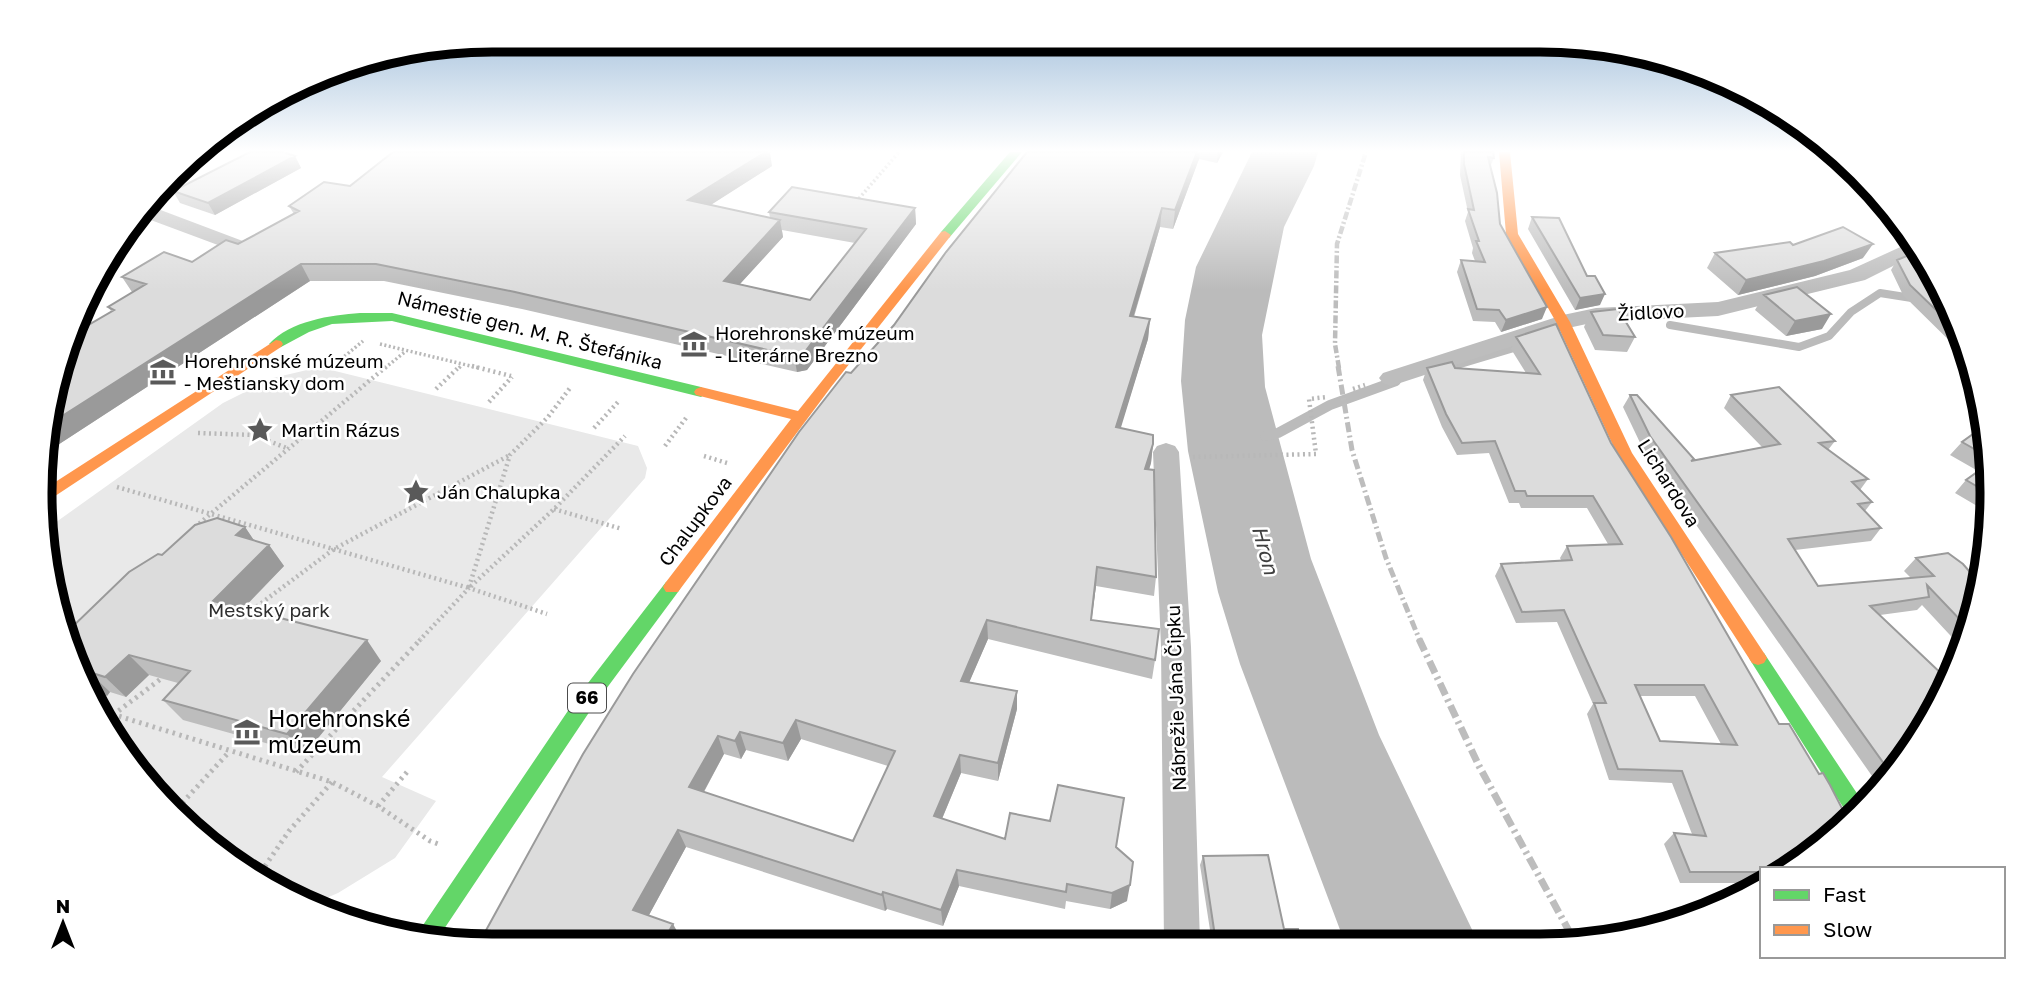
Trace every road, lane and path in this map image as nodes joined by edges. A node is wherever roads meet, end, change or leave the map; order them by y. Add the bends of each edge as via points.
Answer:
1 (859, 198) edge
2 (977, 198) edge
3 (1508, 198) edge
4 (851, 208) edge
5 (153, 214) edge
6 (241, 247) edge
7 (1908, 251) edge
8 (1563, 322) junction
9 (364, 340) dead end
10 (407, 351) junction
11 (463, 364) junction
12 (513, 377) junction
13 (1391, 377) dead end
14 (524, 379) dead end
15 (558, 387) dead end
16 (436, 389) dead end
17 (569, 390) junction
18 (581, 393) dead end
19 (1327, 397) dead end
20 (605, 399) dead end
21 (489, 402) dead end
22 (618, 402) junction
23 (629, 405) dead end
24 (677, 416) dead end
25 (801, 416) junction
26 (594, 428) dead end
27 (193, 433) dead end
28 (625, 436) dead end
29 (665, 446) dead end
30 (289, 449) junction
31 (510, 455) junction
32 (1172, 455) joint
33 (704, 456) dead end
34 (735, 466) dead end
35 (75, 475) junction
36 (52, 492) edge
37 (554, 509) junction
38 (212, 513) junction
39 (622, 529) dead end
40 (192, 530) edge
41 (334, 549) junction
42 (469, 588) junction
43 (547, 614) dead end
44 (246, 615) edge
45 (168, 673) edge
46 (113, 715) joint
47 (229, 752) junction
48 (296, 772) junction
49 (407, 772) dead end
50 (332, 782) junction
51 (1852, 803) edge
52 (182, 804) edge
53 (378, 806) junction
54 (445, 847) dead end
55 (264, 868) edge
56 (432, 929) edge
57 (1182, 934) edge

1 - 4 path
2 - 25 street, Chalupkova / 66
3 - 8 street, Lichardova via 1512,234
5 - 6 street
7 - 8 street, Židlovo via 1857,275 1718,309 1596,315
8 - 13 street, Židlovo
8 - 51 street, Lichardova via 1625,454
9 - 10 path
10 - 11 path
10 - 30 path
11 - 12 path
11 - 16 path
12 - 14 path
12 - 21 path
15 - 17 path
17 - 18 path
17 - 31 path
19 - 32 path via 1312,397 1310,403 1316,454
20 - 22 path
22 - 23 path
22 - 26 path
24 - 29 path via 688,419
25 - 35 street, Námestie gen. M. R. Štefánika via 392,317 355,315 313,325 283,339
25 - 56 street, Chalupkova / 66 via 585,702
27 - 30 path via 254,435
28 - 37 path
30 - 38 path
31 - 41 path
31 - 42 path
32 - 57 street, Nábrežie Jána Čipku
33 - 34 path
35 - 36 street, Námestie gen. M. R. Štefánika
35 - 38 path
37 - 39 path
37 - 42 path
38 - 40 path
38 - 41 path
41 - 42 path
41 - 44 path
42 - 43 path
42 - 48 path
45 - 46 path
46 - 47 path
47 - 48 path
47 - 52 path
48 - 50 path
49 - 53 path
50 - 53 path
50 - 55 path
53 - 54 path

